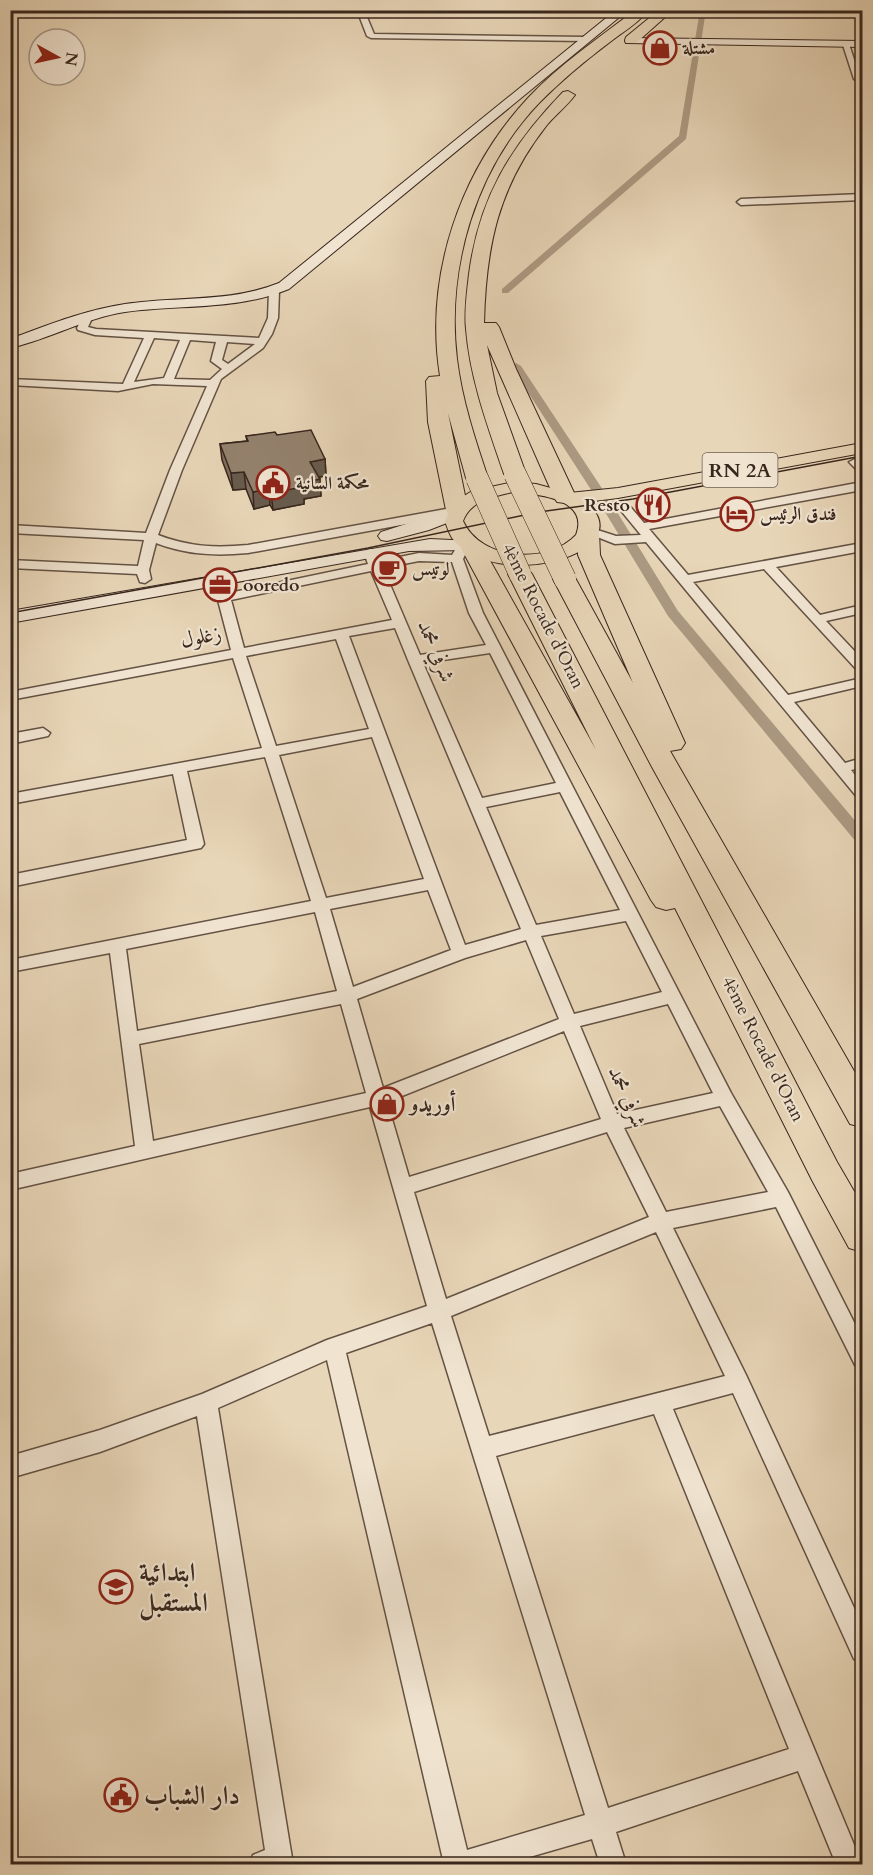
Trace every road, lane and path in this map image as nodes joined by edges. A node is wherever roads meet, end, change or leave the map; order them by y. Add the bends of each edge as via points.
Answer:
1 (360, 10) edge
2 (667, 10) edge
3 (629, 12) edge
4 (587, 39) junction
5 (630, 41) junction
6 (845, 44) junction
7 (862, 44) edge
8 (616, 53) dead end
9 (858, 79) dead end
10 (578, 85) dead end
11 (862, 197) edge
12 (741, 202) dead end
13 (481, 247) junction
14 (450, 274) junction
15 (274, 291) junction
16 (85, 322) junction
17 (150, 335) junction
18 (186, 338) junction
19 (222, 340) junction
20 (262, 341) junction
21 (10, 344) edge
22 (228, 368) junction
23 (168, 381) junction
24 (10, 382) edge
25 (214, 383) junction
26 (127, 386) junction
27 (861, 460) edge
28 (862, 486) edge
29 (567, 497) junction
30 (616, 504) junction
31 (457, 512) junction
32 (10, 529) edge
33 (588, 529) junction
34 (642, 535) junction
35 (151, 537) junction
36 (862, 547) edge
37 (467, 549) junction
38 (373, 559) junction
39 (10, 564) edge
40 (768, 566) junction
41 (144, 575) junction
42 (684, 580) junction
43 (221, 590) junction
44 (10, 604) edge
45 (862, 609) edge
46 (10, 617) edge
47 (818, 619) junction
48 (399, 623) junction
49 (341, 634) junction
50 (495, 648) junction
51 (238, 652) junction
52 (415, 660) junction
53 (862, 667) edge
54 (862, 682) edge
55 (10, 696) edge
56 (785, 700) junction
57 (377, 732) junction
58 (44, 733) dead end
59 (10, 739) edge
60 (271, 753) junction
61 (862, 763) edge
62 (842, 768) junction
63 (179, 769) junction
64 (565, 786) junction
65 (862, 793) edge
66 (10, 799) edge
67 (477, 804) junction
68 (10, 881) edge
69 (433, 883) junction
70 (732, 887) junction
71 (321, 906) junction
72 (631, 914) junction
73 (531, 932) junction
74 (117, 945) junction
75 (460, 953) junction
76 (10, 966) edge
77 (347, 996) junction
78 (673, 996) junction
79 (569, 1022) junction
80 (130, 1039) junction
81 (377, 1098) junction
82 (725, 1098) junction
83 (862, 1114) edge
84 (612, 1123) junction
85 (145, 1151) junction
86 (825, 1172) junction
87 (10, 1182) edge
88 (403, 1187) junction
89 (781, 1198) junction
90 (659, 1222) junction
91 (862, 1237) edge
92 (439, 1311) junction
93 (334, 1347) junction
94 (862, 1358) edge
95 (739, 1382) junction
96 (206, 1402) junction
97 (660, 1403) junction
98 (482, 1449) junction
99 (10, 1467) edge
100 (862, 1651) edge
101 (805, 1756) junction
102 (600, 1824) junction
103 (273, 1863) edge
104 (457, 1864) edge
105 (462, 1864) edge
106 (613, 1864) edge
107 (849, 1864) edge

1 - 4 street via 371,36
2 - 5 highway
3 - 4 main road
3 - 14 highway, 4ème Rocade d'Oran via 535,99 509,129 475,186
4 - 15 main road
5 - 6 main road
5 - 8 highway
6 - 7 main road
6 - 9 street
10 - 13 highway, 4ème Rocade d'Oran via 542,122 512,165 500,188
11 - 12 street
13 - 29 highway via 496,347
13 - 70 highway, 4ème Rocade d'Oran, bridge via 475,328 487,393 515,474 565,579
14 - 31 highway via 436,338 436,384 438,422
14 - 86 highway, 4ème Rocade d'Oran, bridge via 445,320 447,357 456,407 477,478 520,574
15 - 16 main road via 241,299 124,308
15 - 20 street via 273,318
16 - 17 street via 95,332
16 - 21 main road via 62,324
17 - 18 street
17 - 26 street
18 - 19 street
18 - 23 street
19 - 20 street
19 - 22 street via 216,361
20 - 22 street
22 - 25 street
23 - 25 street
23 - 26 street
24 - 26 street
25 - 35 street
27 - 30 main road, RN 2A
28 - 34 street
29 - 30 main road, RN 2A via 590,497
29 - 31 main road via 541,489 513,487 479,494
29 - 33 main road via 586,513
30 - 33 main road, RN 2A via 595,517
30 - 34 street
31 - 35 street via 202,551
31 - 37 main road via 455,530
31 - 41 main road via 385,536
32 - 35 street
33 - 34 street via 622,541
33 - 37 main road via 574,548 532,560 500,558
33 - 70 highway via 589,555 722,854
34 - 42 street
35 - 41 street
36 - 40 street
37 - 38 main road via 420,544
37 - 50 street via 477,613
37 - 86 highway
38 - 43 main road
38 - 48 street, شرفي محمد
39 - 41 street
40 - 42 street
40 - 47 street
41 - 44 main road
42 - 56 street
43 - 46 main road
43 - 51 street
45 - 47 street
47 - 53 street
48 - 49 street, زغلول
48 - 52 street, شرفي محمد
49 - 51 street, زغلول
49 - 57 street
50 - 52 street
50 - 64 street
51 - 55 street, زغلول
51 - 60 street
52 - 67 street, شرفي محمد
54 - 56 street
56 - 62 street
57 - 60 street
57 - 69 street
58 - 59 street
60 - 63 street
60 - 71 street
61 - 62 street
62 - 65 street
63 - 66 street
63 - 68 street via 196,843
64 - 67 street
64 - 72 street
67 - 73 street, شرفي محمد
69 - 71 street
69 - 75 street
70 - 83 highway, 4ème Rocade d'Oran
71 - 74 street
71 - 77 street
72 - 73 street
72 - 78 street
73 - 75 street
73 - 79 street, شرفي محمد
74 - 76 street
74 - 80 street
75 - 77 street
77 - 80 street
77 - 81 street
78 - 79 street
78 - 82 street
79 - 81 street
79 - 84 street, شرفي محمد
80 - 85 street
81 - 85 street
81 - 88 street
82 - 84 street
82 - 89 street
84 - 88 street
84 - 90 street, شرفي محمد
85 - 87 street
86 - 91 highway, 4ème Rocade d'Oran
88 - 92 street
89 - 90 street
89 - 94 street
90 - 92 street
90 - 95 street, شرفي محمد
92 - 93 street
92 - 98 street
93 - 96 street
93 - 104 street
95 - 97 street
95 - 100 street, شرفي محمد
96 - 99 street via 100,1441
96 - 103 street
97 - 98 street
97 - 101 street
98 - 102 street
101 - 102 street
101 - 107 street
102 - 105 street
102 - 106 street

